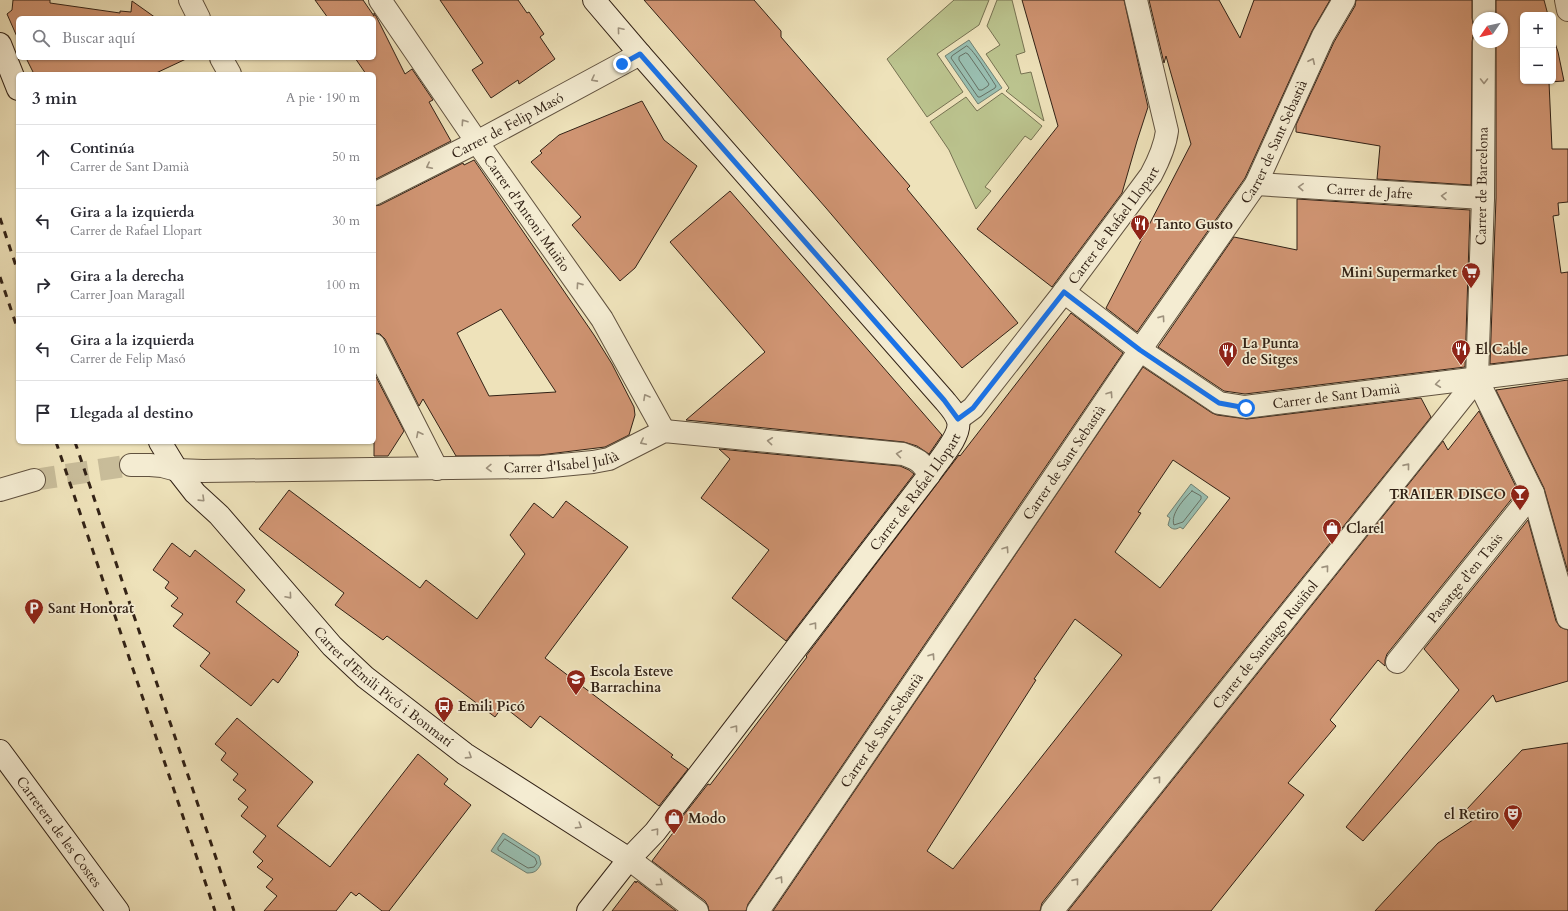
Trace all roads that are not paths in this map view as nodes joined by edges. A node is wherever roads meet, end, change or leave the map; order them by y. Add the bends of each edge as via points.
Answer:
1 (190, 0) edge
2 (380, 0) edge
3 (594, 0) edge
4 (1136, 0) edge
5 (1344, 0) edge
6 (1484, 0) edge
7 (1566, 0) edge
8 (1568, 10) edge
9 (1484, 12) edge
10 (198, 16) edge
11 (0, 44) edge
12 (1484, 48) edge
13 (640, 54) junction
14 (222, 60) edge
15 (229, 72) edge
16 (16, 84) edge
17 (477, 142) junction
18 (1256, 184) junction
19 (376, 193) edge
20 (1483, 198) junction
21 (1064, 292) junction
22 (376, 350) edge
23 (1140, 350) junction
24 (1568, 366) edge
25 (1477, 379) junction
26 (958, 419) junction
27 (664, 431) junction
28 (161, 444) edge
29 (131, 465) tunnel mouth
30 (437, 469) junction
31 (177, 470) junction
32 (929, 475) junction
33 (34, 480) tunnel mouth
34 (0, 490) edge
35 (1533, 492) junction
36 (1568, 618) edge
37 (1397, 662) dead end
38 (0, 751) edge
39 (629, 859) junction
40 (118, 911) edge
41 (588, 911) edge
42 (697, 911) edge
43 (758, 911) edge
44 (1052, 911) edge

1 - 10 street
17 -> 2 street, Carrer d'Antoni Muiño
13 -> 3 street
4 - 21 street, Carrer de Rafael Llopart via 1167,131 1165,144 1151,175
18 -> 5 street, Carrer de Sant Sebastià via 1323,36
6 - 9 street
7 - 8 street
11 - 16 street
12 -> 20 street, Carrer de Barcelona
13 -> 17 street, Carrer de Felip Masó
13 - 26 street
14 - 15 street
17 -> 19 street, Carrer de Felip Masó
27 -> 17 street, Carrer d'Antoni Muiño via 602,319
20 -> 18 street, Carrer de Jafre
23 -> 18 street, Carrer de Sant Sebastià
20 - 25 street, Carrer de Barcelona
21 - 23 street, Carrer de Sant Damià
21 - 26 street, Carrer de Rafael Llopart via 973,408
30 -> 22 street
25 -> 23 street, Carrer de Sant Damià via 1246,408 1219,403
43 -> 23 street, Carrer de Sant Sebastià
24 - 25 street, Carrer de Sant Damià
25 - 35 street
44 -> 25 street, Carrer de Santiago Rusiñol
26 - 32 street, Carrer de Rafael Llopart via 960,428 956,436
27 -> 30 street, Carrer d'Isabel Julià via 609,458 593,462 541,467
32 -> 27 street via 917,459 904,454
28 - 31 street, Carrer d'Emili Picó i Bonmatí
29 - 31 street, Carrer d'Isabel Julià via 162,466
30 - 31 street, Carrer d'Isabel Julià
31 -> 39 street, Carrer d'Emili Picó i Bonmatí via 332,646 365,676 465,754
39 -> 32 street, Carrer de Rafael Llopart via 655,832
33 - 34 street
35 - 36 street
35 - 37 street, Passatge d'en Tasis
38 - 40 street, Carretera de les Costes
39 - 41 street, Carrer de Rafael Llopart
39 -> 42 street, Carrer d'Emili Picó i Bonmatí

